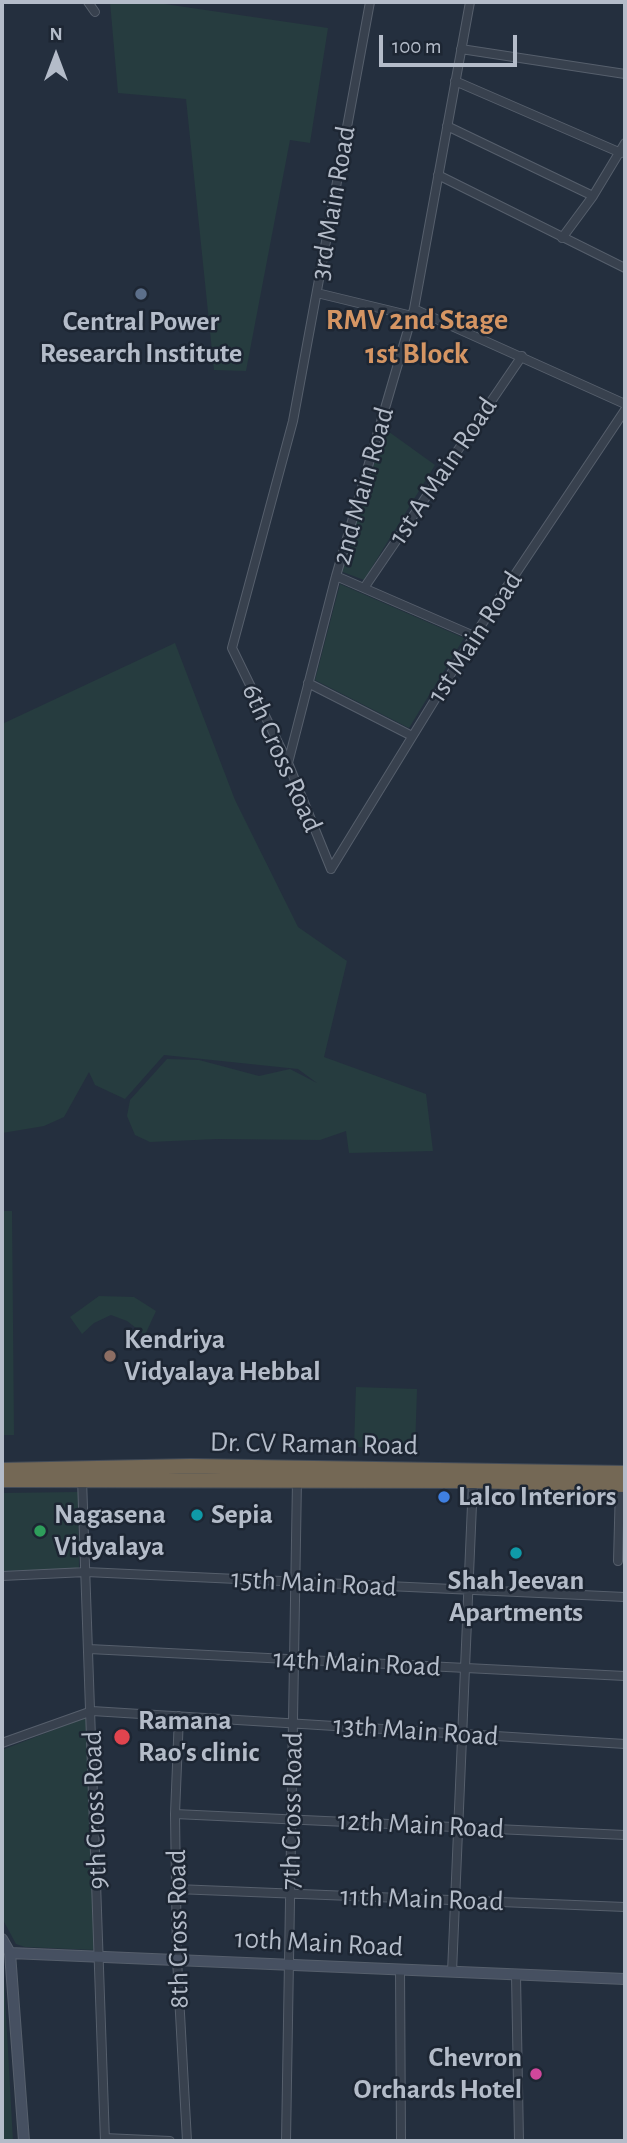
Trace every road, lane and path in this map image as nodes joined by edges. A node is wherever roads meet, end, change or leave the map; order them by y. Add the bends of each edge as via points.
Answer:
1 (88, 2) edge
2 (370, 2) edge
3 (470, 2) edge
4 (95, 12) dead end
5 (461, 49) junction
6 (625, 74) edge
7 (455, 80) junction
8 (447, 126) junction
9 (625, 143) edge
10 (621, 153) junction
11 (438, 175) junction
12 (593, 196) junction
13 (562, 239) junction
14 (625, 254) edge
15 (622, 266) edge
16 (317, 293) junction
17 (413, 312) junction
18 (522, 356) junction
19 (625, 404) edge
20 (625, 410) edge
21 (336, 576) junction
22 (364, 588) junction
23 (474, 636) junction
24 (232, 648) joint
25 (308, 683) junction
26 (412, 736) junction
27 (288, 763) junction
28 (331, 869) joint
29 (2, 1470) edge
30 (82, 1479) junction
31 (2, 1480) edge
32 (297, 1480) junction
33 (624, 1481) edge
34 (474, 1482) junction
35 (618, 1561) dead end
36 (86, 1572) junction
37 (2, 1576) edge
38 (295, 1582) junction
39 (471, 1590) junction
40 (625, 1597) edge
41 (89, 1649) junction
42 (294, 1659) junction
43 (467, 1668) junction
44 (625, 1676) edge
45 (92, 1711) junction
46 (179, 1716) junction
47 (293, 1723) junction
48 (464, 1734) junction
49 (2, 1743) edge
50 (625, 1744) edge
51 (175, 1814) junction
52 (292, 1819) junction
53 (459, 1827) junction
54 (625, 1835) edge
55 (176, 1889) junction
56 (290, 1894) junction
57 (456, 1901) junction
58 (625, 1907) edge
59 (2, 1939) edge
60 (10, 1953) junction
61 (99, 1955) junction
62 (177, 1959) junction
63 (289, 1964) junction
64 (400, 1969) junction
65 (452, 1972) junction
66 (516, 1975) junction
67 (625, 1979) edge
68 (105, 2140) edge
69 (24, 2141) edge
70 (170, 2141) edge
71 (187, 2141) edge
72 (286, 2141) edge
73 (401, 2141) edge
74 (519, 2141) edge

1 - 4 street
2 - 16 street, 3rd Main Road
3 - 5 street, 2nd Main Road
5 - 6 street
5 - 7 street, 2nd Main Road
7 - 8 street, 2nd Main Road
7 - 10 street
8 - 11 street, 2nd Main Road
8 - 12 street
9 - 10 street
10 - 12 street
11 - 13 street
11 - 17 street, 2nd Main Road
12 - 13 street
13 - 15 street
14 - 15 street
16 - 17 street
16 - 24 street, 3rd Main Road via 293,421
17 - 18 street
17 - 21 street, 2nd Main Road
18 - 19 street
18 - 22 street, 1st A Main Road
20 - 23 street, 1st Main Road
21 - 22 street
21 - 25 street, 2nd Main Road
22 - 23 street
23 - 26 street, 1st Main Road
24 - 27 street, 6th Cross Road
25 - 26 street
25 - 27 street, 2nd Main Road
26 - 28 street, 1st Main Road
27 - 28 street, 6th Cross Road
29 - 33 highway, Dr. CV Raman Road via 203,1466
30 - 31 highway, Dr. CV Raman Road
30 - 32 highway, Dr. CV Raman Road
30 - 36 street, 9th Cross Road
32 - 34 highway, Dr. CV Raman Road
32 - 38 street, 7th Cross Road
33 - 34 highway, Dr. CV Raman Road
33 - 35 street
34 - 39 street
36 - 37 street, 15th Main Road
36 - 38 street, 15th Main Road
36 - 41 street, 9th Cross Road
38 - 39 street, 15th Main Road
38 - 42 street, 7th Cross Road
39 - 40 street, 15th Main Road
39 - 43 street
41 - 42 street, 14th Main Road
41 - 45 street, 9th Cross Road
42 - 43 street, 14th Main Road
42 - 47 street, 7th Cross Road
43 - 44 street, 14th Main Road
43 - 48 street
45 - 46 street, 13th Main Road
45 - 49 street, 13th Main Road
45 - 61 street, 9th Cross Road
46 - 47 street, 13th Main Road
46 - 51 street, 8th Cross Road
47 - 48 street, 13th Main Road
47 - 52 street, 7th Cross Road
48 - 50 street, 13th Main Road
48 - 53 street
51 - 52 street, 12th Main Road
51 - 55 street, 8th Cross Road
52 - 53 street, 12th Main Road
52 - 56 street, 7th Cross Road
53 - 54 street, 12th Main Road
53 - 57 street
55 - 56 street, 11th Main Road
55 - 62 street, 8th Cross Road
56 - 57 street, 11th Main Road
56 - 63 street, 7th Cross Road
57 - 58 street, 11th Main Road
57 - 65 street
59 - 60 street
60 - 61 street, 10th Main Road
60 - 69 street
61 - 62 street, 10th Main Road
61 - 68 street, 9th Cross Road
62 - 63 street, 10th Main Road
62 - 71 street, 8th Cross Road
63 - 64 street, 10th Main Road
63 - 72 street, 7th Cross Road
64 - 65 street, 10th Main Road
64 - 73 street
65 - 66 street, 10th Main Road
66 - 67 street, 10th Main Road
66 - 74 street
68 - 70 street

